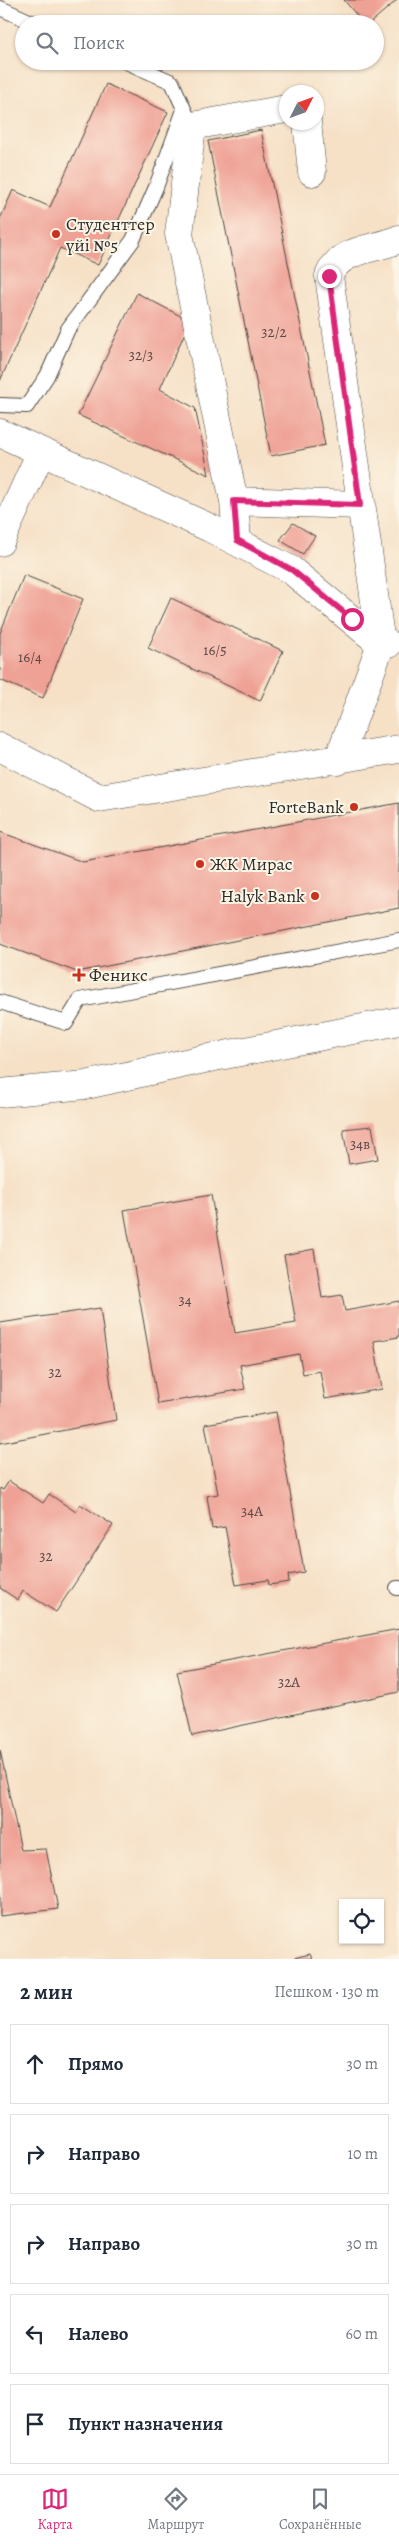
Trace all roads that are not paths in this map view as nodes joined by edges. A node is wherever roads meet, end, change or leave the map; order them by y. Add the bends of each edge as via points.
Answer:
1 (0, 8) edge
2 (16, 15) edge
3 (145, 70) edge
4 (279, 110) edge
5 (188, 118) junction
6 (308, 130) edge
7 (312, 172) dead end
8 (399, 239) edge
9 (0, 405) edge
10 (0, 433) edge
11 (41, 452) junction
12 (234, 501) junction
13 (360, 505) junction
14 (237, 540) junction
15 (0, 542) edge
16 (390, 643) edge
17 (0, 746) edge
18 (399, 749) edge
19 (338, 761) junction
20 (399, 940) edge
21 (0, 1002) edge
22 (399, 1021) edge
23 (0, 1093) edge

1 - 2 lane
3 - 5 lane via 172,82
4 - 5 street
5 - 9 lane via 133,240 68,329 47,376 27,406
5 - 12 street via 178,234
6 - 7 street
8 - 13 street via 344,256 332,267 329,276
10 - 11 street
11 - 14 street
11 - 15 street
12 - 13 street
12 - 14 street
13 - 16 street
14 - 16 street via 292,570
16 - 19 street
17 - 19 street via 99,798
18 - 19 street
20 - 21 lane via 80,1000 66,1023
22 - 23 street via 86,1085

